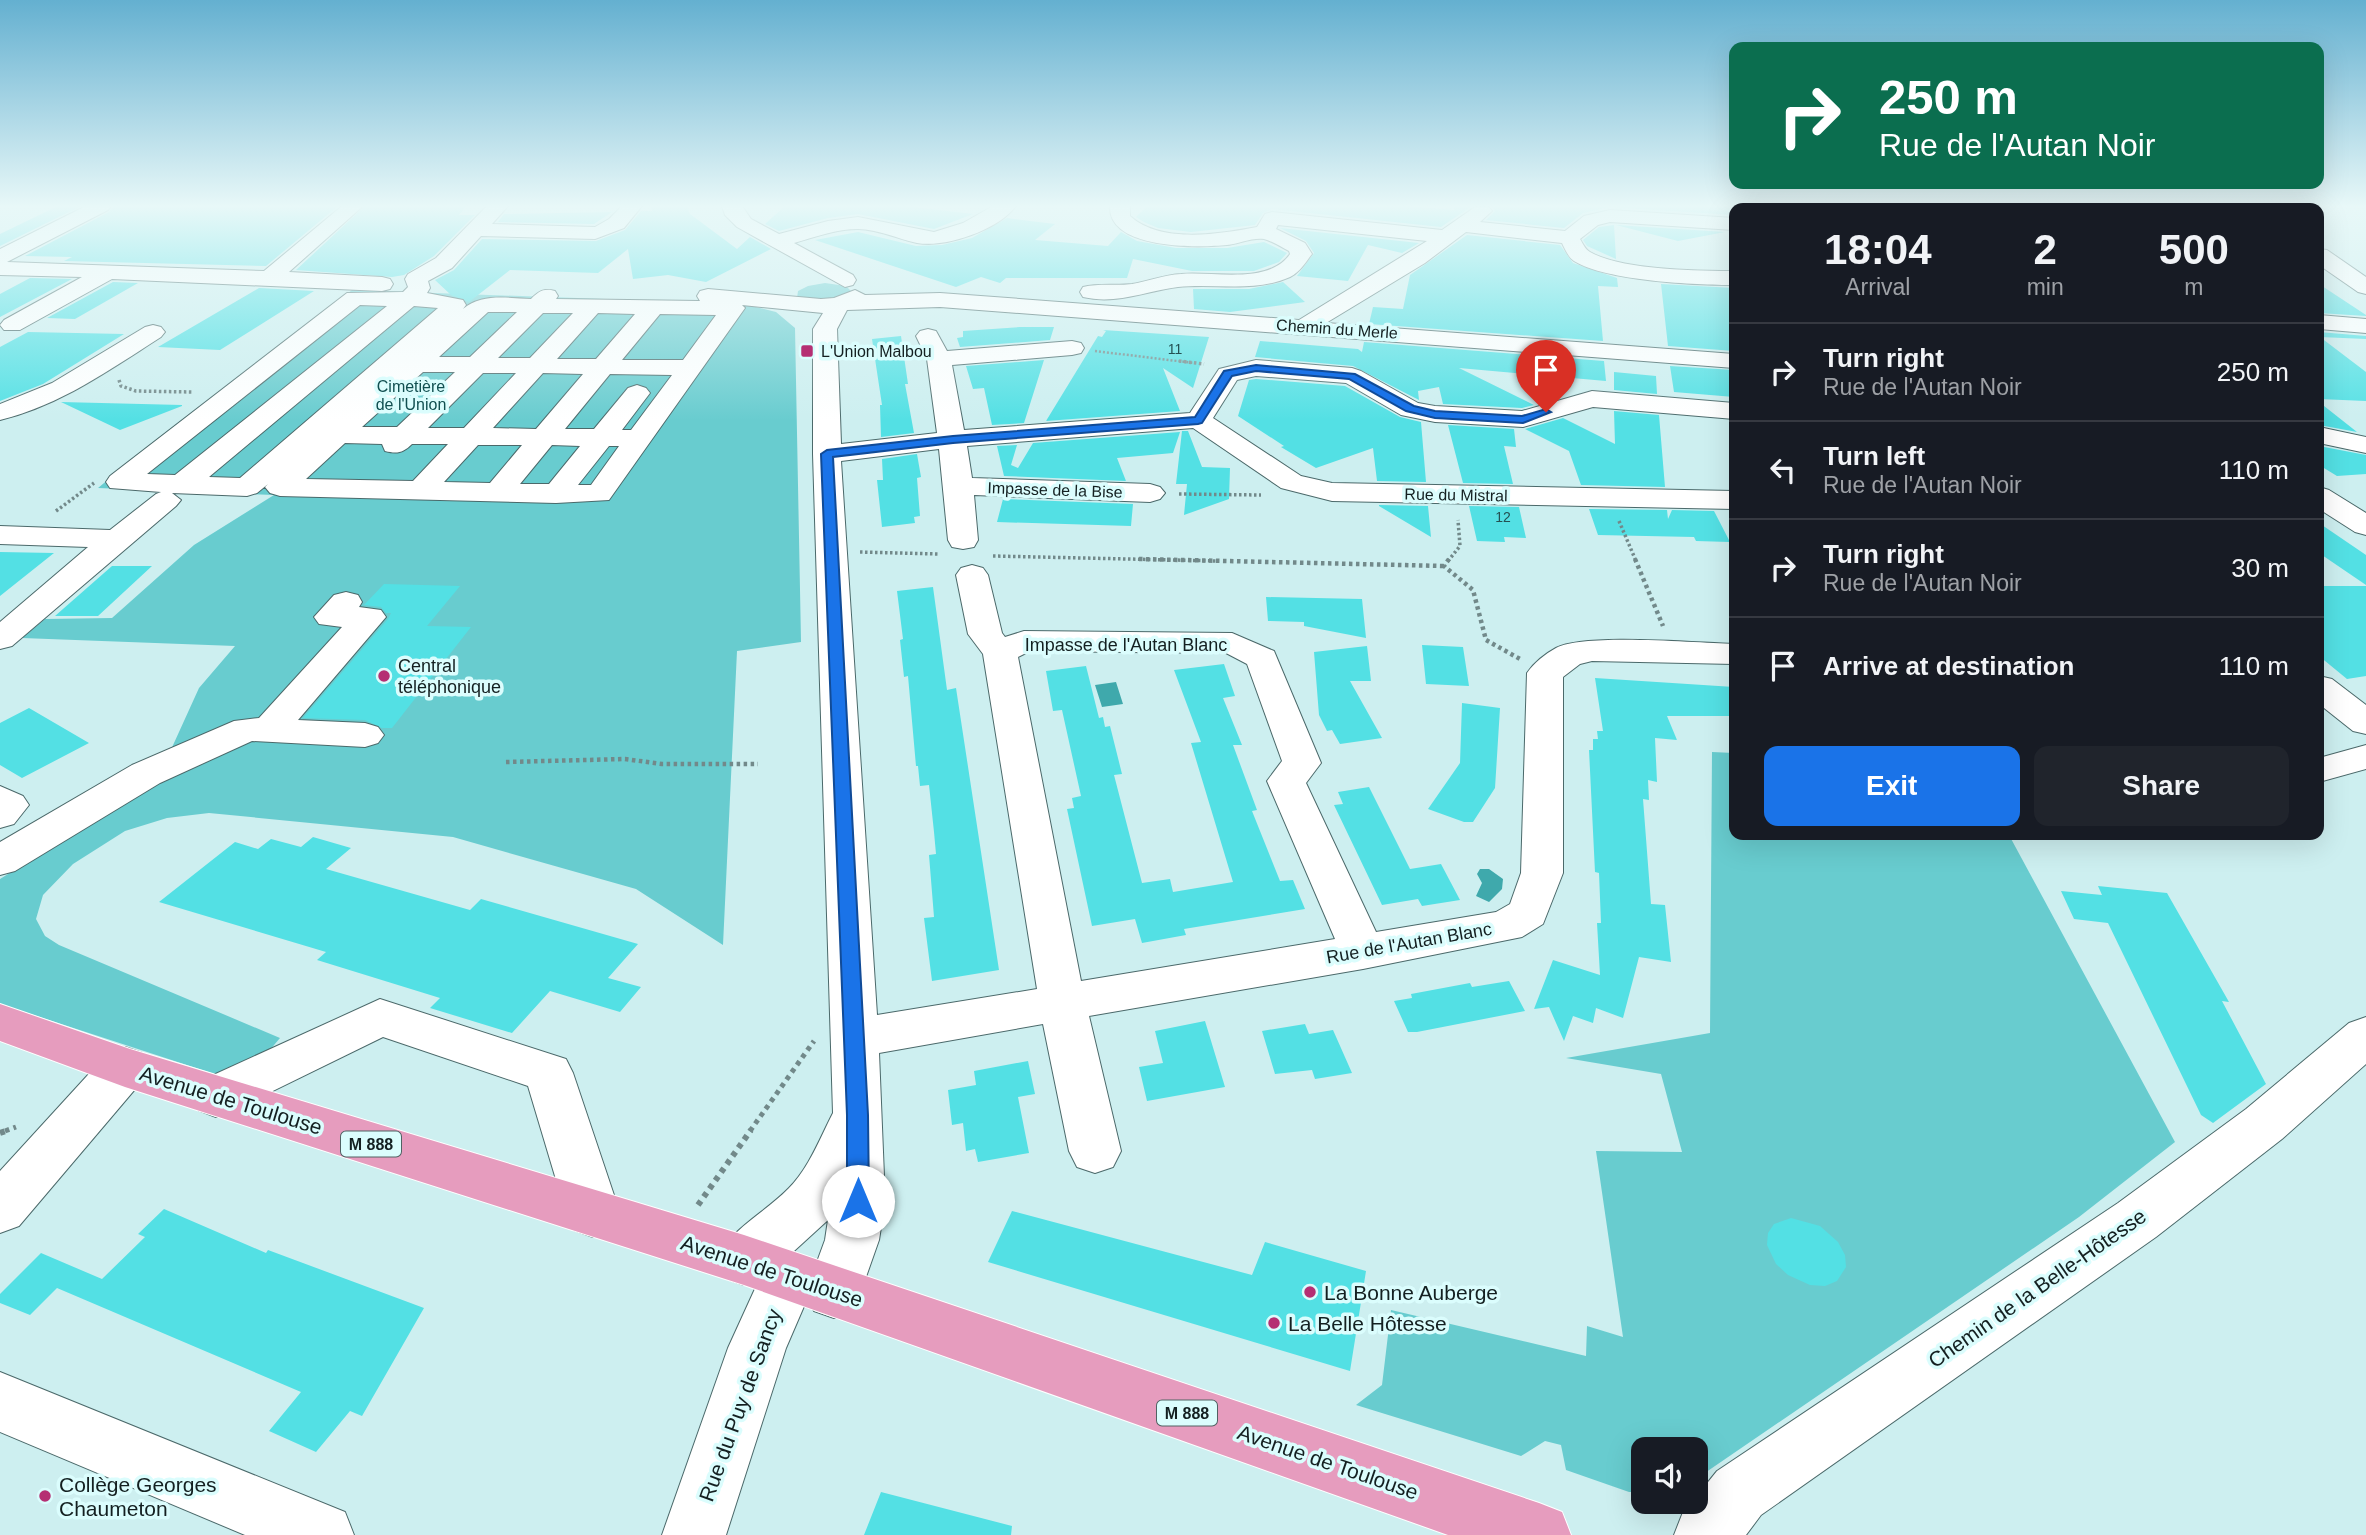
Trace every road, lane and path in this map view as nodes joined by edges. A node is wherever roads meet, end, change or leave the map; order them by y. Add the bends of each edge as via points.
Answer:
1 (98, 278) edge
2 (231, 278) edge
3 (474, 278) edge
4 (795, 278) edge
5 (840, 278) edge
6 (1258, 278) edge
7 (1384, 278) edge
8 (2351, 278) edge
9 (268, 279) joint
10 (851, 283) junction
11 (2366, 288) edge
12 (1136, 290) junction
13 (794, 293) junction
14 (940, 300) junction
15 (13, 301) dead end
16 (54, 302) junction
17 (1002, 305) junction
18 (832, 313) junction
19 (1130, 314) junction
20 (2324, 322) edge
21 (12, 325) dead end
22 (2366, 326) edge
23 (1307, 327) junction
24 (153, 331) dead end
25 (928, 336) dead end
26 (1072, 348) joint
27 (939, 359) junction
28 (1729, 361) edge
29 (1243, 369) junction
30 (88, 374) junction
31 (117, 375) joint
32 (470, 383) junction
33 (198, 393) dead end
34 (1729, 411) edge
35 (0, 412) edge
36 (1198, 420) junction
37 (176, 436) junction
38 (2324, 437) edge
39 (953, 439) junction
40 (2366, 445) edge
41 (827, 454) junction
42 (960, 486) junction
43 (1307, 488) junction
44 (174, 492) junction
45 (455, 492) junction
46 (1150, 494) joint
47 (1456, 494) junction
48 (1609, 498) junction
49 (2324, 499) edge
50 (1729, 501) edge
51 (2366, 526) edge
52 (0, 535) edge
53 (117, 539) junction
54 (832, 552) junction
55 (965, 556) junction
56 (1444, 566) junction
57 (346, 602) dead end
58 (0, 639) edge
59 (1000, 653) junction
60 (1674, 653) junction
61 (1729, 654) edge
62 (1545, 673) junction
63 (2324, 691) edge
64 (2366, 723) edge
65 (268, 730) junction
66 (365, 735) dead end
67 (2366, 757) edge
68 (506, 761) dead end
69 (758, 764) dead end
70 (2324, 769) edge
71 (0, 799) edge
72 (0, 815) edge
73 (0, 861) edge
74 (1363, 952) junction
75 (1062, 1001) junction
76 (0, 1022) edge
77 (836, 1036) junction
78 (2366, 1037) edge
79 (125, 1067) junction
80 (216, 1096) junction
81 (858, 1115) junction
82 (1095, 1151) dead end
83 (0, 1209) edge
84 (593, 1213) junction
85 (698, 1217) dead end
86 (789, 1276) junction
87 (0, 1402) edge
88 (322, 1535) edge
89 (694, 1535) edge
90 (1539, 1535) edge
91 (1706, 1535) edge

1 - 16 street
2 - 9 street
3 - 32 street
4 - 13 street
5 - 10 street
6 - 12 street via 1186,280
7 - 23 street
8 - 11 street
9 - 32 street via 347,284
10 - 13 street via 820,279
10 - 14 street, Chemin du Merle
10 - 18 street via 859,291 857,296
12 - 17 street via 1021,296
12 - 19 street
13 - 18 street
13 - 32 street
14 - 17 street, Chemin du Merle
14 - 18 street, Chemin du Merle
15 - 16 street
16 - 21 street
17 - 19 street, Chemin du Merle
18 - 41 street, Rue du Puy de Sancy
19 - 23 street, Chemin du Merle
20 - 22 street
23 - 28 street, Chemin du Merle
24 - 30 street
25 - 27 street
26 - 27 street
26 - 29 path
27 - 39 street
29 - 34 street via 1352,376 1410,409 1435,414 1523,419 1592,399
29 - 36 street via 1228,373
30 - 31 street
30 - 35 street via 48,397
31 - 33 path via 121,386 136,391
32 - 37 street
32 - 37 street
32 - 44 street
32 - 44 street via 247,487
32 - 45 street
32 - 45 street
32 - 45 street
36 - 39 street
36 - 43 street, Rue du Mistral
37 - 44 street via 120,482
38 - 40 street
39 - 41 street
39 - 42 street
41 - 54 street, Rue du Puy de Sancy
42 - 46 street, Impasse de la Bise
42 - 55 street
43 - 46 path via 1276,496
43 - 47 street, Rue du Mistral
44 - 53 street
47 - 48 street, Rue du Mistral
47 - 56 path via 1460,546
48 - 50 street, Rue du Mistral
48 - 60 path
49 - 51 street
52 - 53 street
53 - 58 street
54 - 55 path
54 - 77 street, Rue du Puy de Sancy
55 - 56 path
55 - 59 street, Impasse de l'Autan Blanc via 985,634
56 - 62 path via 1473,590 1486,640
57 - 65 street via 331,617 369,617
59 - 74 street, Impasse de l'Autan Blanc via 1024,641 1232,643 1262,657 1302,763 1286,781
59 - 75 street, Impasse de l'Autan Blanc
60 - 61 street
60 - 62 street via 1569,655
62 - 74 street, Rue de l'Autan Blanc via 1542,873 1528,913 1507,926
63 - 64 street
65 - 66 street
65 - 73 street via 247,729 146,774
67 - 70 street
68 - 69 path
71 - 72 street via 9,805
74 - 75 street, Rue de l'Autan Blanc
75 - 77 street, Rue de l'Autan Blanc
75 - 82 street
76 - 79 main road, Avenue de Toulouse / M 888
77 - 81 street, Rue du Puy de Sancy
77 - 85 path via 697,1207
78 - 91 street, Chemin de la Belle-Hôtesse via 2264,1124 2137,1220 1739,1493
79 - 80 main road, Avenue de Toulouse / M 888
79 - 83 street
80 - 84 main road, Avenue de Toulouse / M 888
80 - 84 street via 380,1017 548,1073
81 - 86 street via 813,1199 793,1220
81 - 86 street, Rue du Puy de Sancy via 858,1201 852,1240
84 - 86 main road, Avenue de Toulouse / M 888
86 - 89 street, Rue du Puy de Sancy via 757,1348
86 - 90 main road, Avenue de Toulouse / M 888
87 - 88 street

